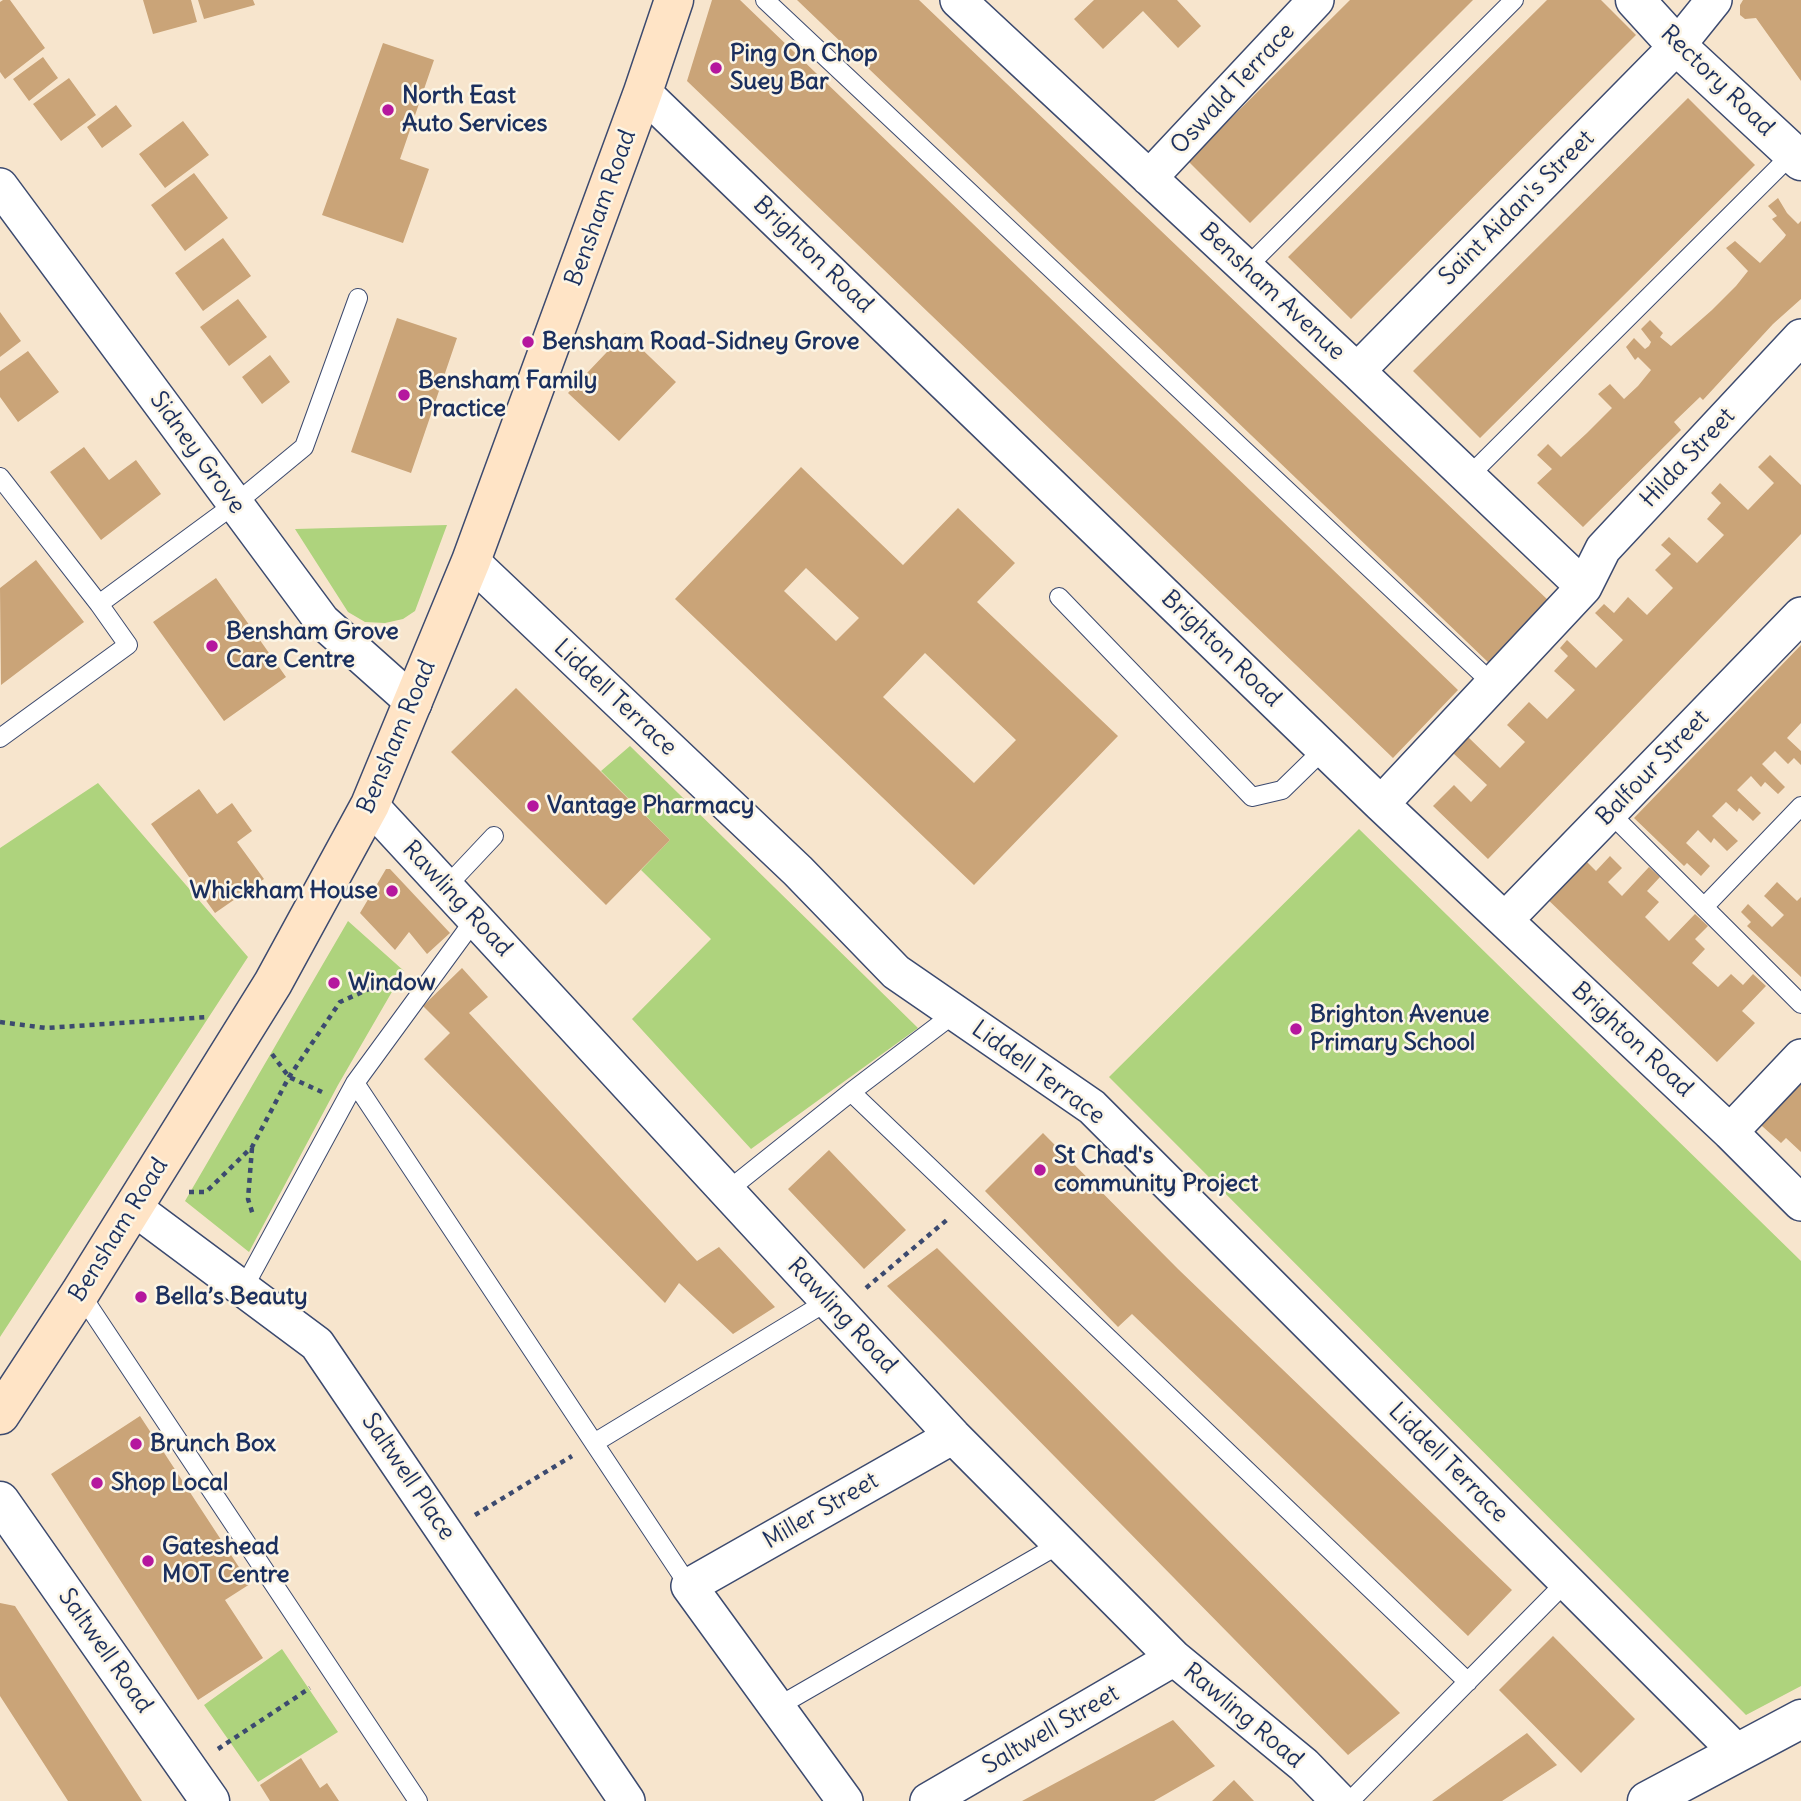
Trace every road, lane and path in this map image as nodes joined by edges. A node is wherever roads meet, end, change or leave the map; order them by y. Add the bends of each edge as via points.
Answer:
1 (674, 0) edge
2 (765, 0) edge
3 (958, 0) edge
4 (1316, 0) edge
5 (1514, 0) edge
6 (1635, 0) edge
7 (1714, 0) edge
8 (1677, 46) junction
9 (643, 92) junction
10 (1797, 157) edge
11 (1149, 178) junction
12 (0, 186) edge
13 (1246, 268) junction
14 (358, 298) dead end
15 (1801, 337) edge
16 (1357, 371) junction
17 (0, 477) edge
18 (1468, 477) junction
19 (235, 504) junction
20 (471, 561) junction
21 (1584, 587) junction
22 (1059, 597) dead end
23 (100, 604) junction
24 (1801, 615) edge
25 (1493, 684) junction
26 (414, 703) junction
27 (0, 738) edge
28 (1324, 749) junction
29 (1381, 804) junction
30 (370, 805) junction
31 (1801, 806) edge
32 (1609, 813) junction
33 (494, 836) dead end
34 (446, 887) junction
35 (1704, 907) junction
36 (475, 919) junction
37 (1505, 920) junction
38 (379, 985) dead end
39 (1801, 1004) edge
40 (955, 1013) junction
41 (252, 1018) junction
42 (0, 1023) edge
43 (1801, 1057) edge
44 (289, 1077) junction
45 (355, 1083) junction
46 (851, 1092) junction
47 (344, 1102) junction
48 (1730, 1132) junction
49 (253, 1147) junction
50 (727, 1191) junction
51 (138, 1199) junction
52 (967, 1203) junction
53 (1801, 1203) edge
54 (265, 1249) junction
55 (243, 1289) junction
56 (80, 1293) junction
57 (833, 1307) junction
58 (0, 1415) edge
59 (953, 1436) junction
60 (594, 1443) junction
61 (0, 1501) edge
62 (446, 1533) junction
63 (1060, 1544) junction
64 (1566, 1582) junction
65 (689, 1587) junction
66 (1174, 1658) junction
67 (333, 1672) junction
68 (1468, 1682) junction
69 (777, 1707) junction
70 (1801, 1719) edge
71 (1737, 1752) junction
72 (188, 1769) junction
73 (210, 1801) edge
74 (418, 1801) edge
75 (627, 1801) edge
76 (845, 1801) edge
77 (928, 1801) edge
78 (1339, 1801) edge
79 (1350, 1801) edge
80 (1647, 1801) edge

1 - 9 main road, Bensham Road
2 - 25 lane
3 - 11 street, Bensham Avenue
4 - 11 street, Oswald Terrace
5 - 13 lane
6 - 8 street, Rectory Road
7 - 8 street, Saint Aidan's Street
8 - 10 street, Rectory Road
8 - 16 street, Saint Aidan's Street
9 - 20 main road, Bensham Road
9 - 28 street, Brighton Road
10 - 18 lane
11 - 13 street, Bensham Avenue
12 - 19 street, Sidney Grove
13 - 16 street, Bensham Avenue
14 - 19 lane via 304,447
15 - 21 street, Hilda Street via 1603,549
16 - 18 street, Bensham Avenue
17 - 23 lane
18 - 21 street, Bensham Avenue
19 - 23 lane
19 - 26 street, Sidney Grove via 322,621
20 - 26 main road, Bensham Road
20 - 40 street, Liddell Terrace via 798,871 896,972
21 - 25 street, Hilda Street
22 - 28 lane via 1252,797 1282,790
23 - 27 lane via 128,645
24 - 32 street, Balfour Street
25 - 29 street, Hilda Street
26 - 30 main road, Bensham Road
28 - 29 street, Brighton Road
29 - 37 street, Brighton Road
30 - 34 street, Rawling Road
30 - 41 main road, Bensham Road
31 - 35 lane
32 - 35 lane
32 - 37 street, Balfour Street
33 - 34 lane
34 - 36 street, Rawling Road
35 - 39 lane
36 - 45 lane
36 - 50 street, Rawling Road
37 - 48 street, Brighton Road
38 - 44 path via 340,1002
40 - 46 lane
40 - 64 street, Liddell Terrace via 1091,1107
41 - 42 path via 46,1028
41 - 44 path
41 - 51 main road, Bensham Road
43 - 48 street
44 - 47 path
44 - 49 path
45 - 47 lane
45 - 60 lane
46 - 50 lane
46 - 52 lane
47 - 54 lane
48 - 53 street, Brighton Road
49 - 51 path via 206,1192
49 - 54 path via 248,1199
50 - 57 street, Rawling Road
51 - 55 street, Saltwell Place
51 - 56 main road, Bensham Road
52 - 57 path
52 - 68 lane
54 - 55 lane
55 - 62 street, Saltwell Place via 317,1344
56 - 58 main road, Bensham Road
56 - 67 lane
57 - 59 street, Rawling Road
57 - 60 lane
59 - 63 street, Rawling Road
59 - 65 street, Miller Street
60 - 62 path
60 - 65 lane
61 - 72 street, Saltwell Road
62 - 75 street, Saltwell Place
63 - 66 street, Rawling Road
63 - 69 lane
64 - 68 lane
64 - 71 street, Liddell Terrace
65 - 69 street
66 - 77 street, Saltwell Street
66 - 78 street, Rawling Road via 1304,1765
67 - 72 path
67 - 74 lane
68 - 79 lane
69 - 76 street
70 - 71 street
71 - 80 street
72 - 73 street, Saltwell Road

